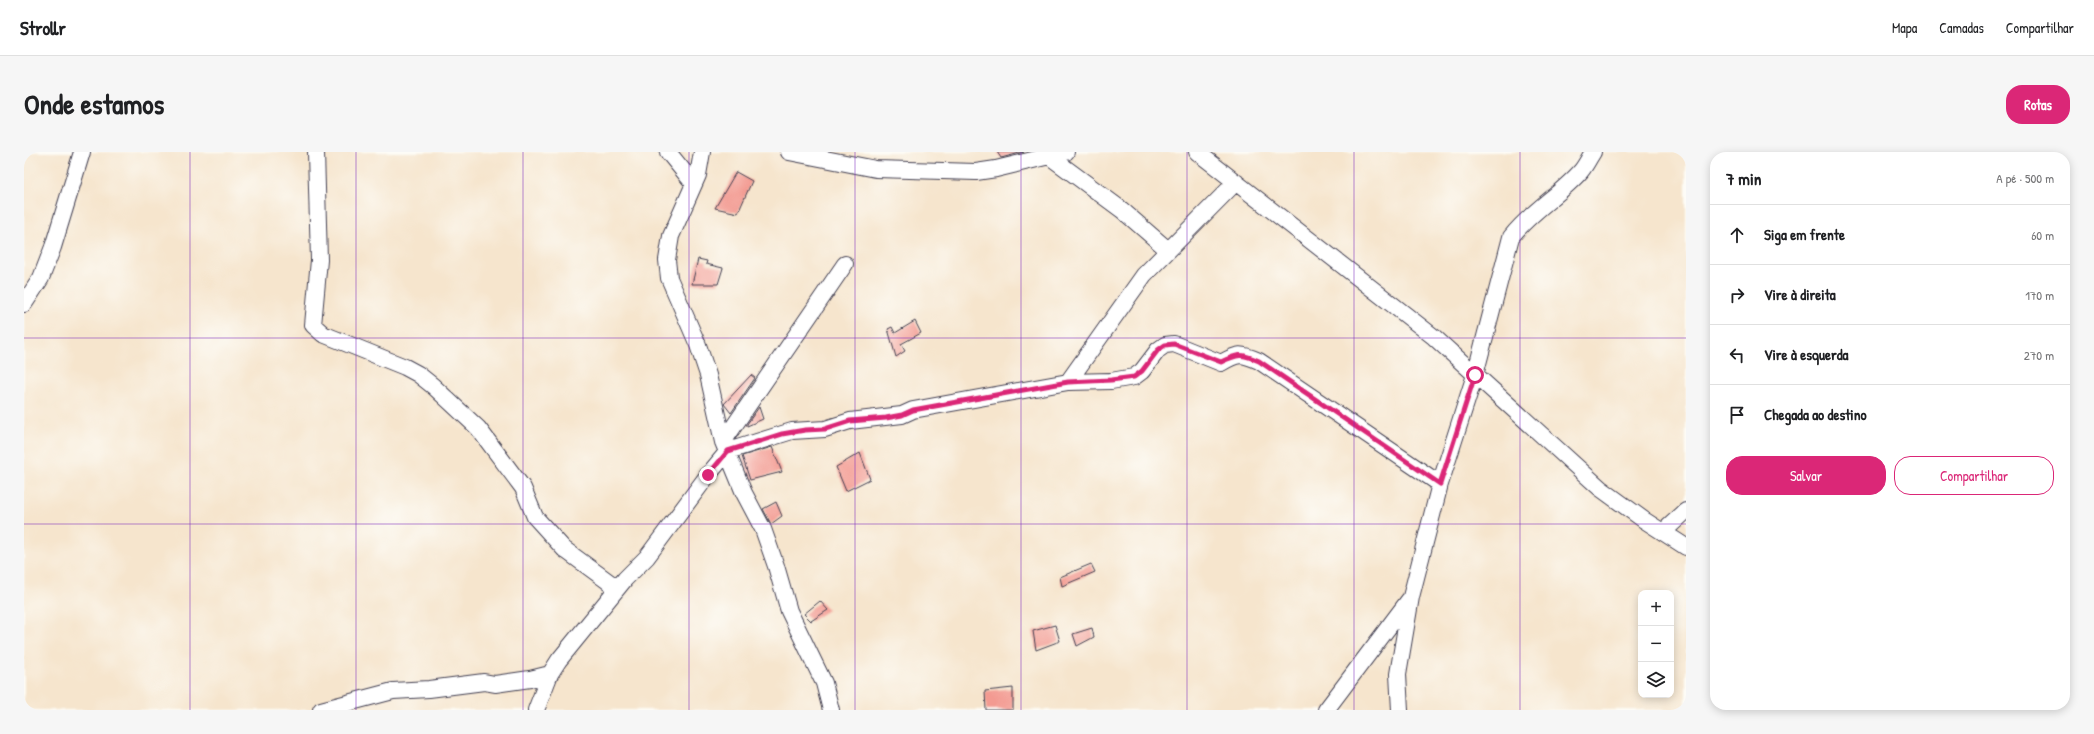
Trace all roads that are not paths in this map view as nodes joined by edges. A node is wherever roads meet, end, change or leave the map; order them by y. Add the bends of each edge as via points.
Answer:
1 (82, 152) edge
2 (316, 152) edge
3 (668, 152) edge
4 (702, 152) edge
5 (789, 152) edge
6 (1066, 152) edge
7 (1197, 152) edge
8 (1593, 152) edge
9 (1049, 156) junction
10 (1236, 182) junction
11 (694, 184) junction
12 (1168, 250) junction
13 (845, 264) dead end
14 (24, 304) edge
15 (1475, 375) junction
16 (1068, 382) junction
17 (726, 447) junction
18 (1440, 484) junction
19 (1686, 511) edge
20 (1663, 532) junction
21 (1686, 547) edge
22 (617, 588) junction
23 (1411, 597) junction
24 (550, 674) junction
25 (321, 710) edge
26 (536, 710) edge
27 (831, 710) edge
28 (1326, 710) edge
29 (1400, 710) edge

1 - 14 street via 53,247 41,278
2 - 22 street via 320,260 313,325 323,334 405,367 433,386 478,428 519,481 535,517 550,534 564,549
3 - 11 street
4 - 11 street
5 - 9 street via 876,169 976,172 996,170
6 - 9 street
7 - 10 street
8 - 15 street via 1572,180 1521,224 1511,237
9 - 12 street via 1122,210
10 - 12 street
10 - 15 street via 1434,337
11 - 17 street via 671,236 667,260 669,278 698,345
12 - 16 street via 1144,275
13 - 17 street
15 - 18 street
15 - 20 street via 1600,488
16 - 17 street via 913,410 886,418 850,421 825,429 792,431
16 - 18 street via 1134,377 1165,345 1174,344 1221,362 1237,354 1245,355 1259,361
17 - 22 street via 648,558
17 - 27 street via 744,493 770,547 789,611 824,683
18 - 23 street
19 - 20 street
20 - 21 street
22 - 24 street
23 - 28 street
23 - 29 street via 1398,674
24 - 25 street via 495,684 484,682 392,691
24 - 26 street

